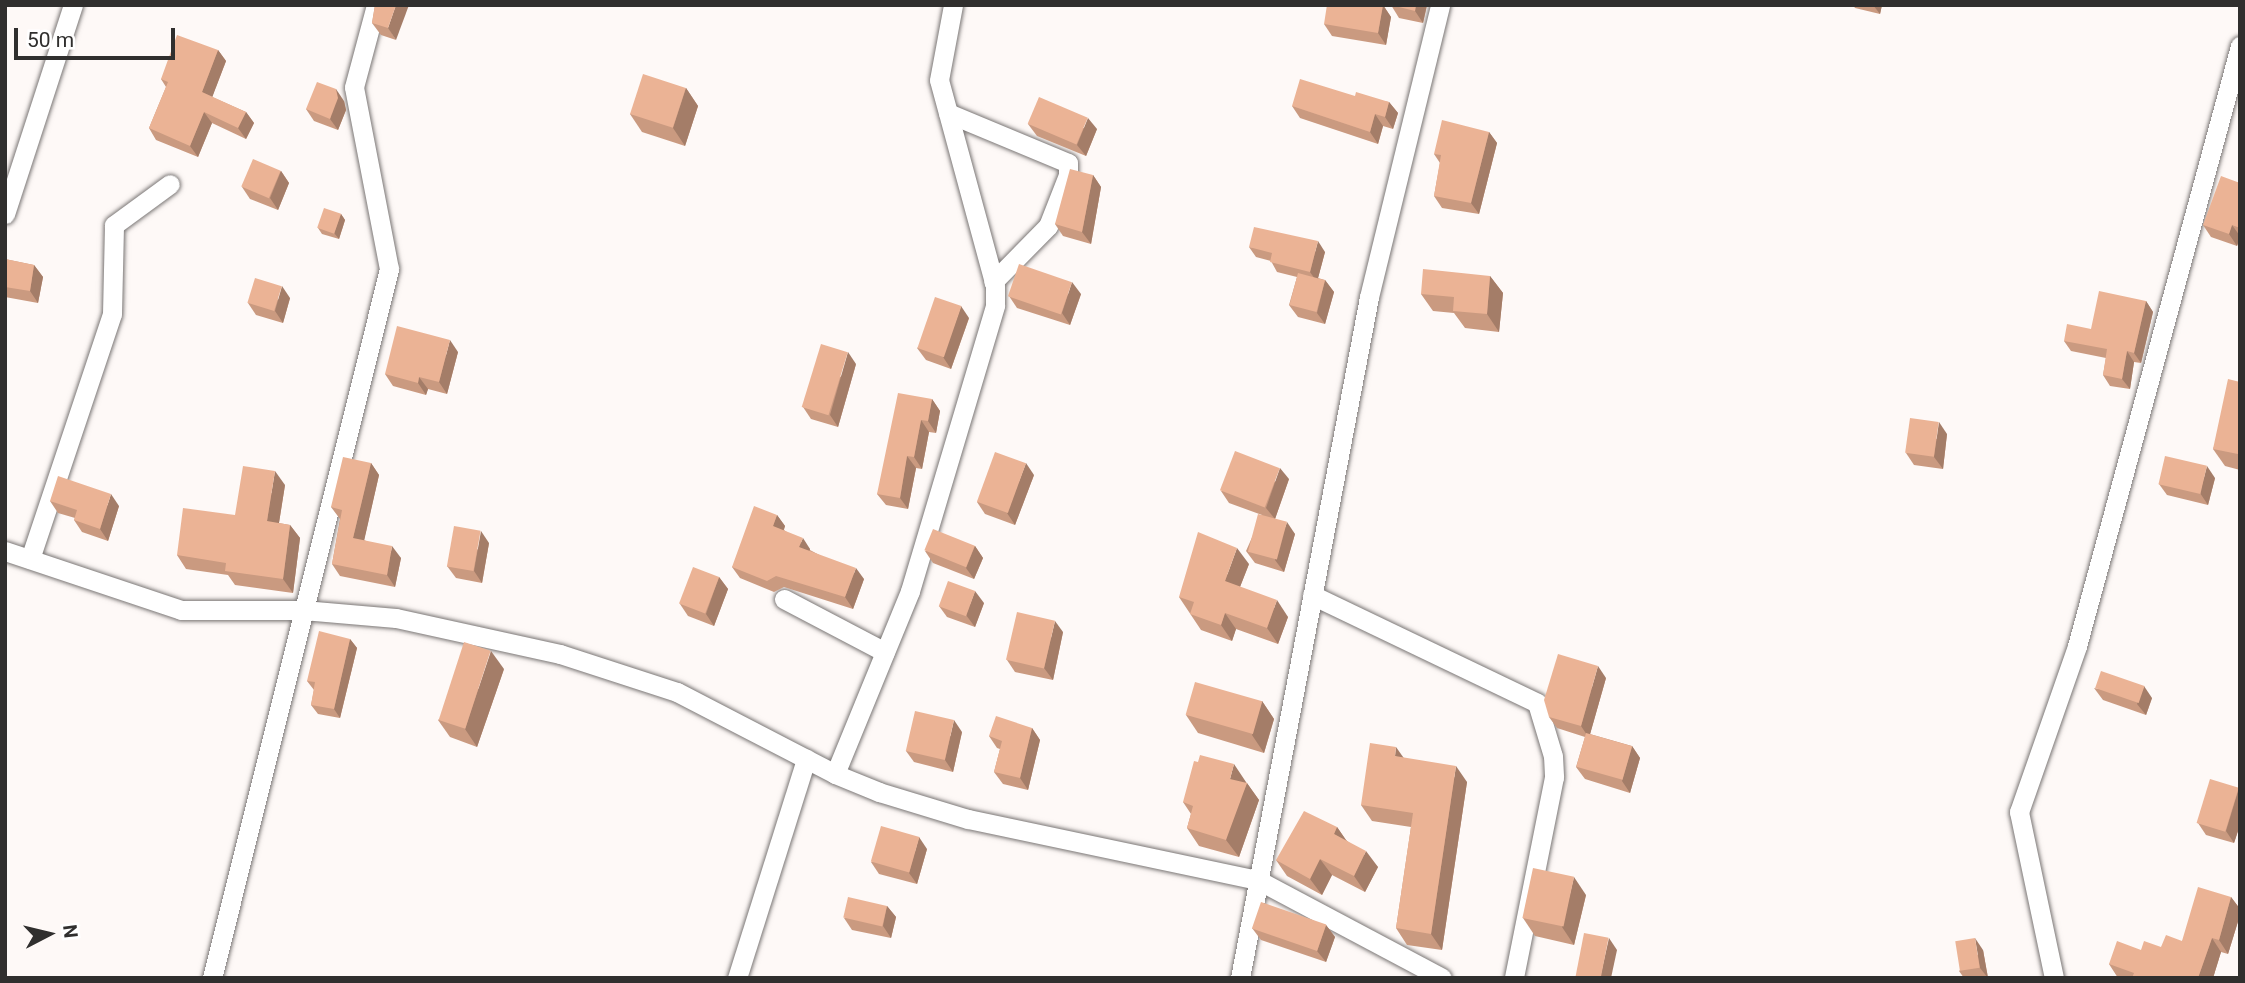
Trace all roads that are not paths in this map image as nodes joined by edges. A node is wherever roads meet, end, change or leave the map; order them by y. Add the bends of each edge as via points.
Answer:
1 (73, 5) edge
2 (376, 5) edge
3 (953, 5) edge
4 (1440, 5) edge
5 (2240, 46) edge
6 (948, 113) junction
7 (170, 184) dead end
8 (5, 214) edge
9 (993, 282) junction
10 (5, 551) edge
11 (30, 559) junction
12 (1312, 595) junction
13 (784, 598) dead end
14 (303, 610) junction
15 (885, 652) junction
16 (806, 759) junction
17 (835, 774) junction
18 (1258, 880) junction
19 (212, 978) edge
20 (737, 978) edge
21 (1240, 978) edge
22 (1442, 978) edge
23 (1514, 978) edge
24 (2054, 978) edge

1 - 8 street
2 - 14 street via 354,87 390,269
3 - 6 street via 938,72
4 - 12 street via 1369,297
5 - 24 street via 2077,646 2019,812
6 - 9 street
6 - 9 street via 1068,163 1068,175 1048,226
7 - 11 street via 114,225 112,314
9 - 15 street via 995,305 910,591
10 - 11 street
11 - 14 street via 181,610
12 - 18 street
12 - 23 street via 1537,703 1553,756 1553,777
13 - 15 street
14 - 16 street via 396,618 560,654 677,692
14 - 19 street
15 - 17 street
16 - 17 street
16 - 20 street
17 - 18 street via 968,819
18 - 21 street
18 - 22 street

